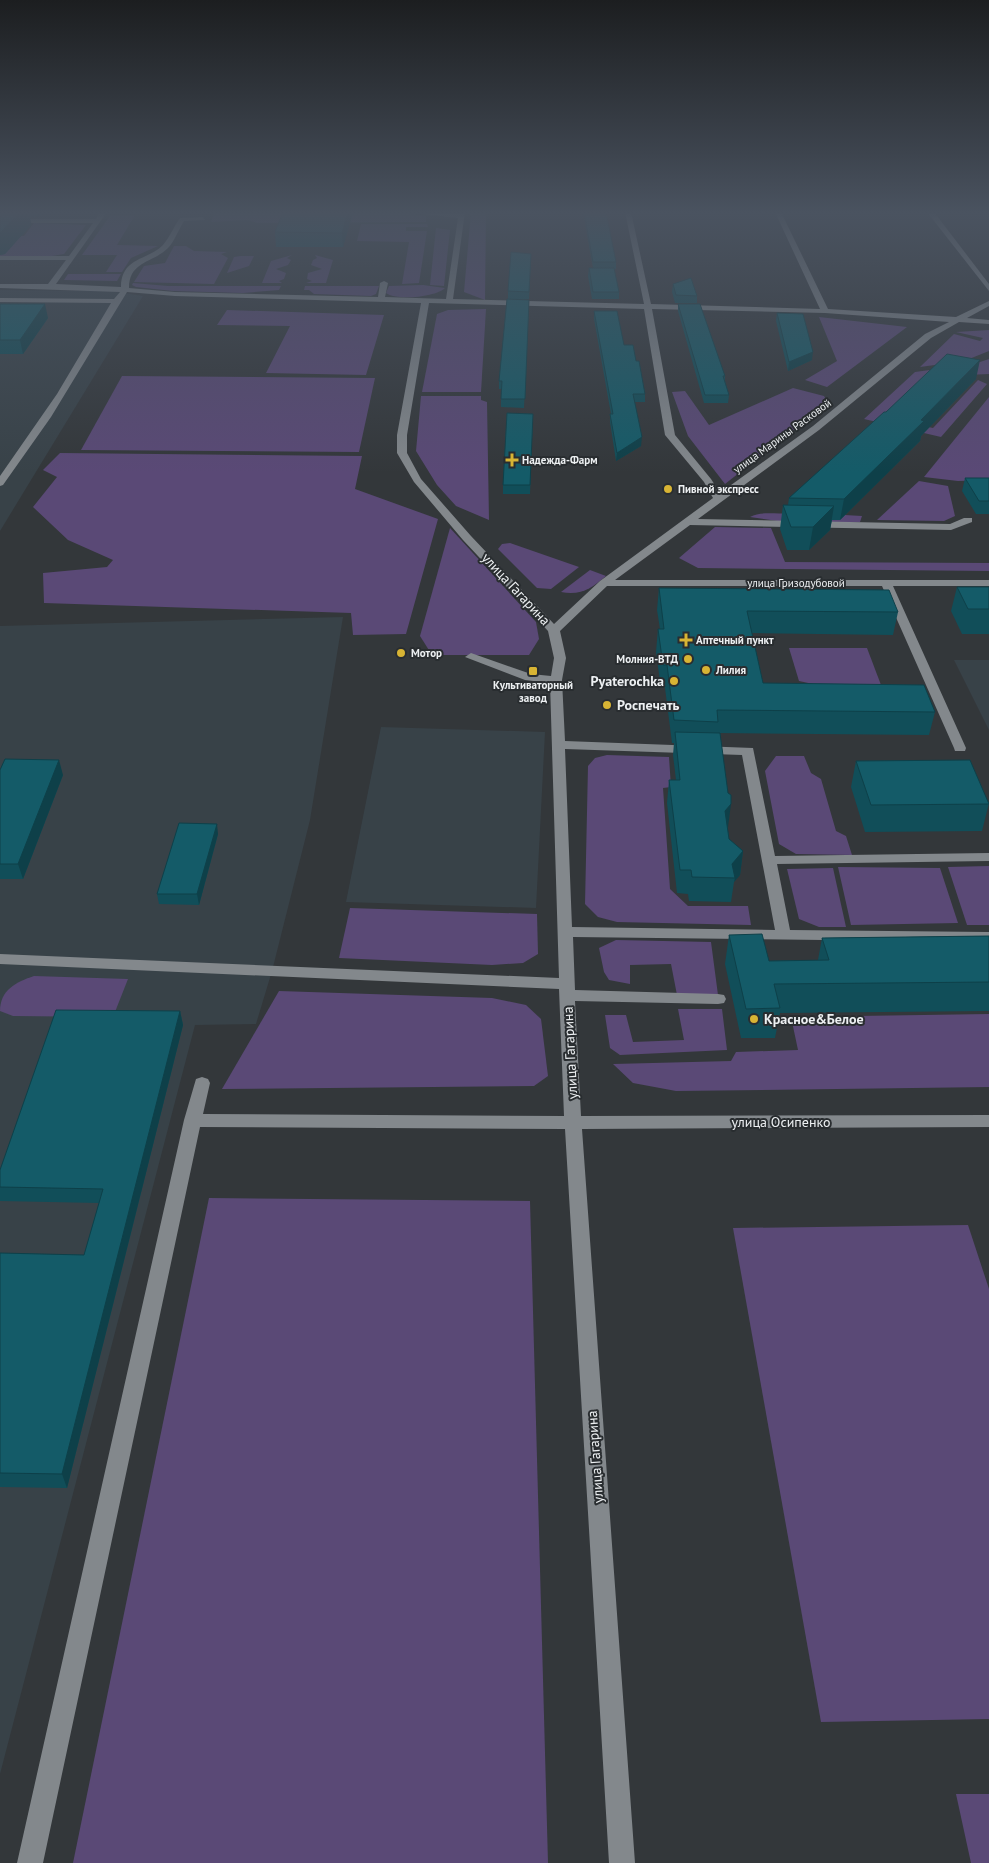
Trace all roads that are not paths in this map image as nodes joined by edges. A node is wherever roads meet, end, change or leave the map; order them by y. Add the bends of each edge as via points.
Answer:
1 (345, 299) edge
2 (449, 299) edge
3 (646, 299) edge
4 (819, 299) edge
5 (0, 300) edge
6 (381, 300) joint
7 (116, 301) joint
8 (425, 302) junction
9 (449, 302) junction
10 (989, 303) edge
11 (648, 307) junction
12 (825, 311) junction
13 (957, 322) junction
14 (989, 322) edge
15 (0, 483) edge
16 (718, 498) junction
17 (968, 520) dead end
18 (686, 522) junction
19 (604, 583) junction
20 (886, 583) junction
21 (989, 583) edge
22 (554, 630) junction
23 (471, 657) dead end
24 (556, 680) junction
25 (558, 745) junction
26 (960, 748) dead end
27 (989, 857) edge
28 (769, 860) junction
29 (565, 932) junction
30 (783, 934) junction
31 (989, 937) edge
32 (0, 959) edge
33 (567, 990) junction
34 (718, 999) dead end
35 (202, 1083) dead end
36 (193, 1120) junction
37 (989, 1121) edge
38 (573, 1123) junction
39 (30, 1863) edge
40 (622, 1863) edge

1 - 6 street, улица Марины Расковой
2 - 9 street
3 - 11 street
4 - 12 street
5 - 7 street
6 - 8 street, улица Марины Расковой
7 - 15 street
8 - 9 street, улица Марины Расковой
8 - 22 street, улица Гагарина via 402,435 402,453 416,480
9 - 11 street, улица Марины Расковой
10 - 13 street, улица Марины Расковой
11 - 12 street, улица Марины Расковой
11 - 16 street via 670,435
12 - 13 street, улица Марины Расковой
13 - 14 street, улица Марины Расковой
13 - 16 street, улица Марины Расковой via 928,336 816,428
16 - 18 street, улица Марины Расковой
17 - 18 street via 951,527
18 - 19 street, улица Марины Расковой
19 - 20 street, улица Гризодубовой
19 - 22 street, улица Марины Расковой
20 - 21 street, улица Гризодубовой
20 - 26 street
22 - 24 street, улица Гагарина via 560,658
23 - 24 street via 529,677
24 - 25 street, улица Гагарина
25 - 28 street via 748,750
25 - 29 street, улица Гагарина
27 - 28 street
28 - 30 street
29 - 30 street
29 - 33 street, улица Гагарина
30 - 31 street
32 - 33 street
33 - 34 street
33 - 38 street, улица Гагарина
35 - 36 street
36 - 38 street, улица Осипенко
36 - 39 street
37 - 38 street, улица Осипенко
38 - 40 street, улица Гагарина

